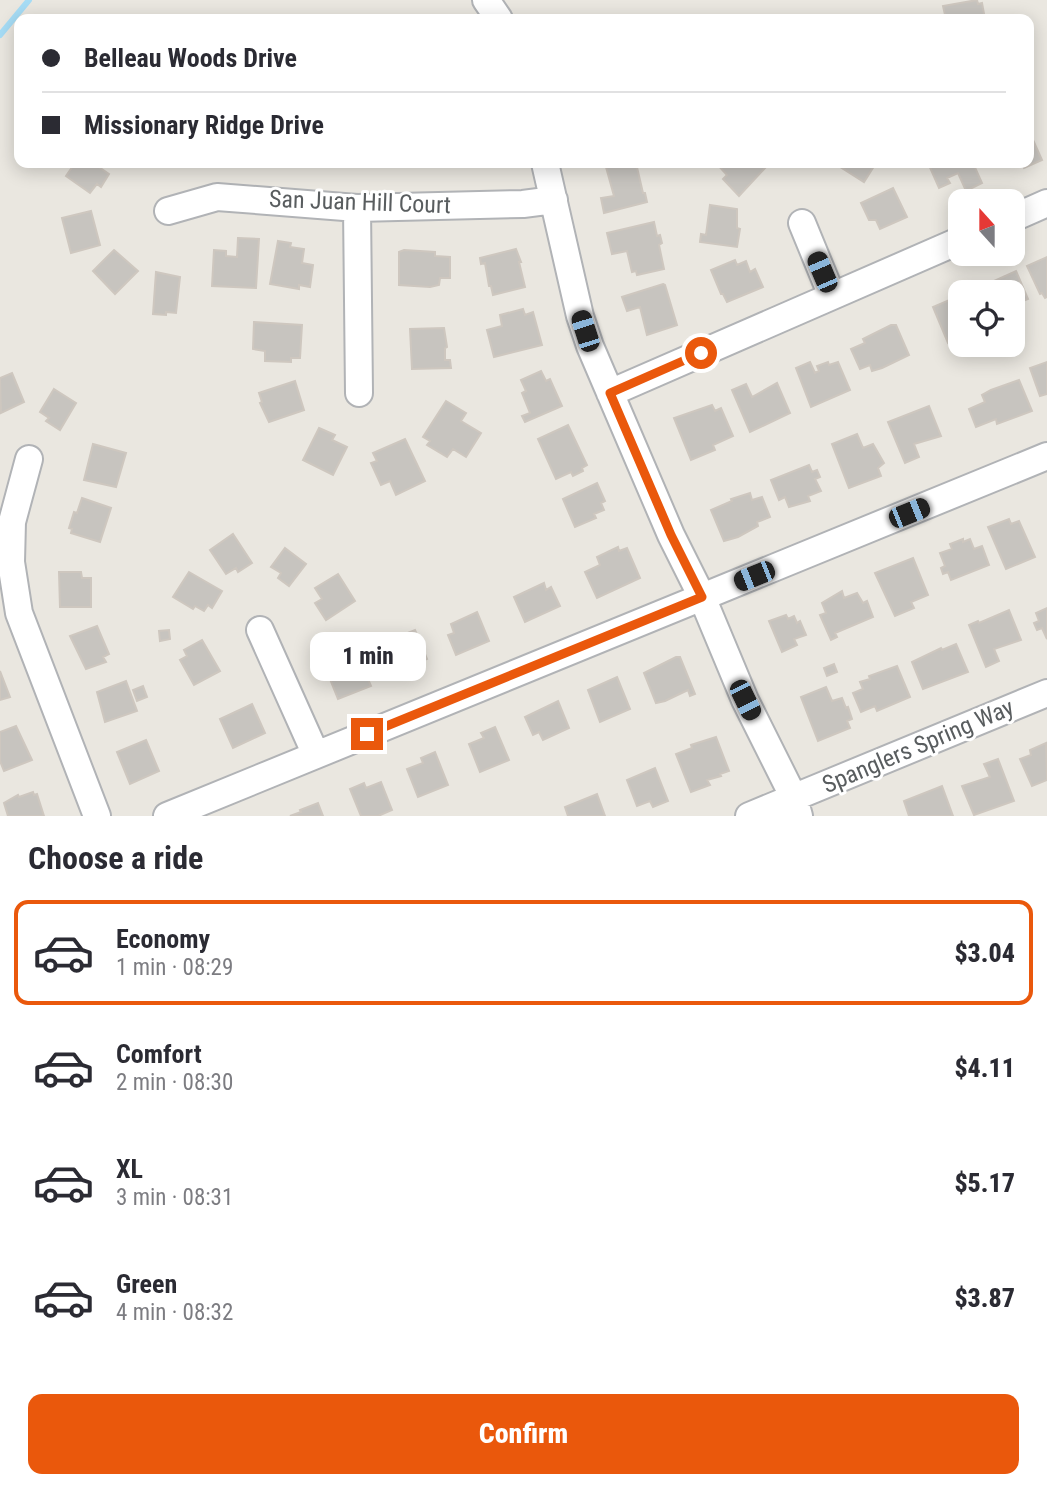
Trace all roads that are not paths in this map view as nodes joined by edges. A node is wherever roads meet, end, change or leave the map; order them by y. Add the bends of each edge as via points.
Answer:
1 (546, 168) edge
2 (554, 200) junction
3 (1047, 203) edge
4 (356, 208) junction
5 (168, 211) dead end
6 (1026, 212) edge
7 (802, 223) dead end
8 (948, 246) edge
9 (832, 296) junction
10 (359, 393) dead end
11 (610, 393) junction
12 (1047, 456) edge
13 (29, 459) dead end
14 (702, 597) junction
15 (260, 629) dead end
16 (1047, 692) edge
17 (316, 755) junction
18 (796, 807) edge
19 (97, 816) edge
20 (167, 816) edge
21 (749, 816) edge

1 - 2 street
2 - 4 street, San Juan Hill Court
2 - 11 street via 580,316
3 - 6 street
4 - 5 street, San Juan Hill Court via 217,197
4 - 10 street
7 - 9 street
8 - 9 street
9 - 11 street
11 - 14 street
12 - 14 street
13 - 19 street via 12,522 11,562 19,613
14 - 17 street
14 - 18 street
15 - 17 street
16 - 18 street, Spanglers Spring Way
17 - 20 street
18 - 21 street, Spanglers Spring Way

